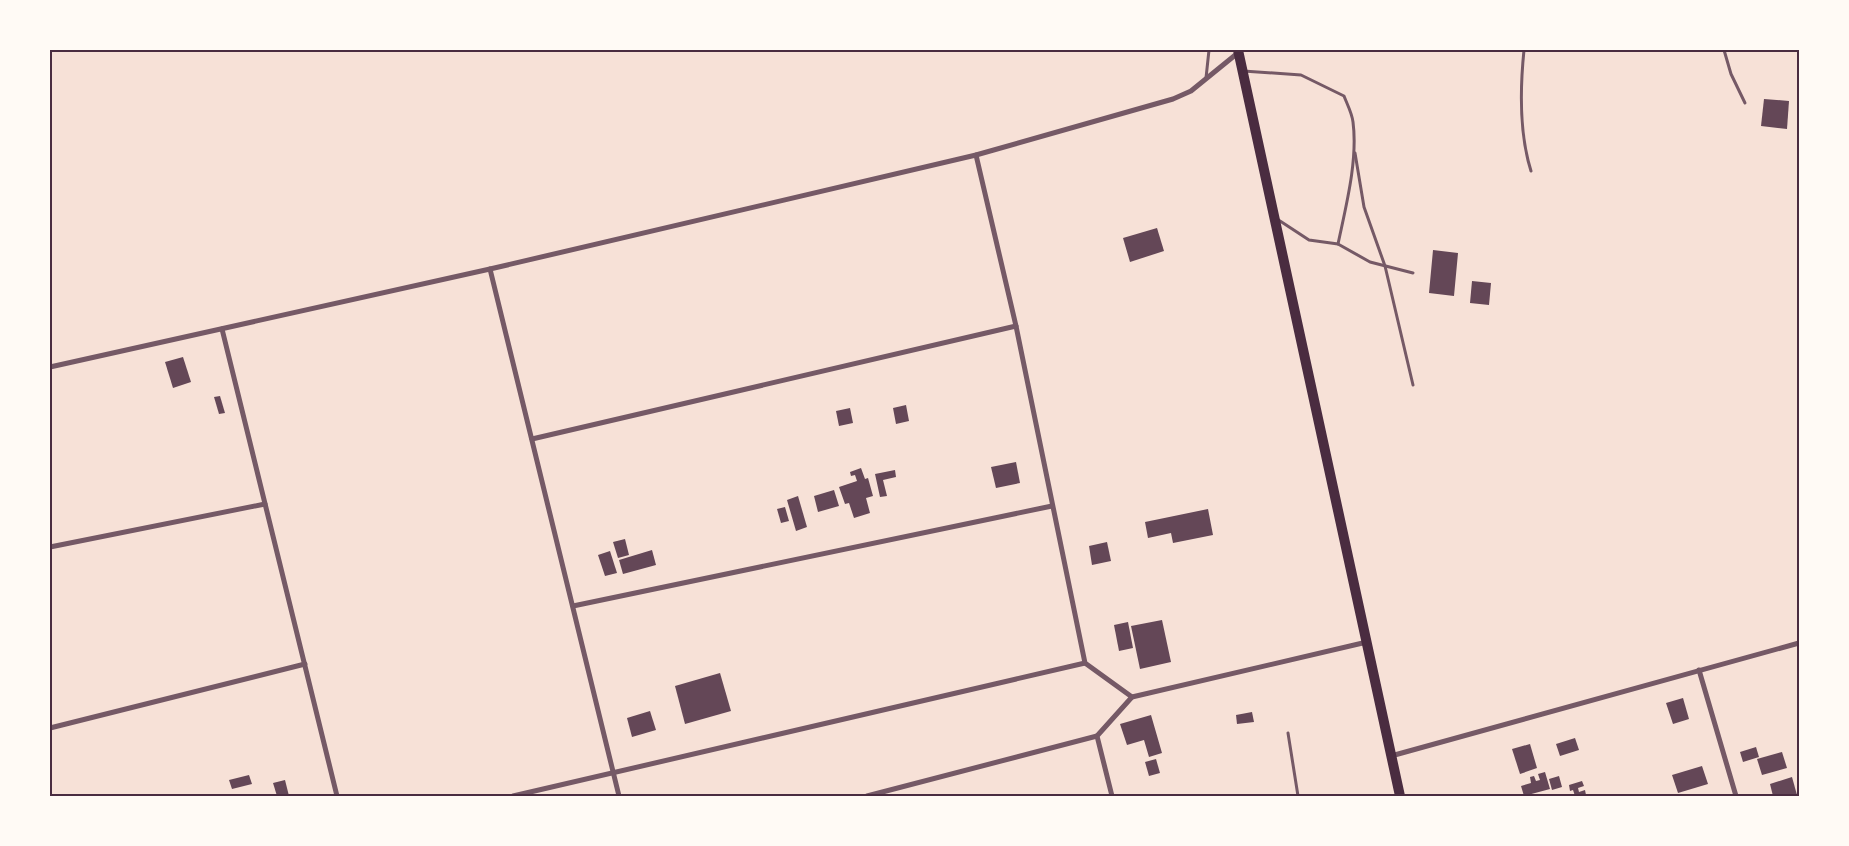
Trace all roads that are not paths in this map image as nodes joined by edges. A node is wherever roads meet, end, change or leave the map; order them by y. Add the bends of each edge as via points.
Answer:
1 (1210, 50) edge
2 (1524, 50) edge
3 (1724, 50) edge
4 (1238, 51) edge
5 (1243, 71) junction
6 (1206, 78) junction
7 (1745, 103) dead end
8 (1354, 148) junction
9 (976, 155) junction
10 (1531, 171) dead end
11 (1274, 217) junction
12 (1338, 244) junction
13 (1385, 266) junction
14 (490, 270) junction
15 (1413, 273) dead end
16 (1016, 326) junction
17 (222, 329) junction
18 (50, 366) edge
19 (1414, 385) dead end
20 (532, 439) junction
21 (265, 504) junction
22 (1052, 506) junction
23 (50, 547) edge
24 (573, 606) junction
25 (1367, 642) junction
26 (1799, 643) edge
27 (304, 664) junction
28 (1085, 664) junction
29 (1699, 670) junction
30 (1132, 697) junction
31 (50, 728) edge
32 (1288, 733) dead end
33 (1096, 736) junction
34 (1391, 756) junction
35 (613, 774) junction
36 (1399, 795) edge
37 (337, 796) edge
38 (513, 796) edge
39 (619, 796) edge
40 (867, 796) edge
41 (1112, 796) edge
42 (1298, 796) edge
43 (1736, 796) edge

1 - 6 lane
2 - 10 lane via 1524,151
3 - 7 lane
4 - 5 main road
4 - 6 street
5 - 8 lane via 1301,75 1344,96 1353,120
5 - 11 main road
6 - 9 street via 1173,100
8 - 12 lane
8 - 13 lane via 1364,207
9 - 14 street
9 - 16 street
11 - 12 lane via 1309,240
11 - 25 main road
12 - 13 lane via 1370,262
13 - 15 lane
13 - 19 lane
14 - 17 street
14 - 20 street
16 - 20 street
16 - 22 street
17 - 18 street
17 - 21 street
20 - 24 street
21 - 23 street
21 - 27 street
22 - 24 street
22 - 28 street
24 - 35 street
25 - 30 street
25 - 34 main road
26 - 29 street
27 - 31 street
27 - 37 street
28 - 30 street
28 - 35 street
29 - 34 street
29 - 43 street
30 - 33 street
32 - 42 lane
33 - 40 street
33 - 41 street
34 - 36 main road
35 - 38 street
35 - 39 street

